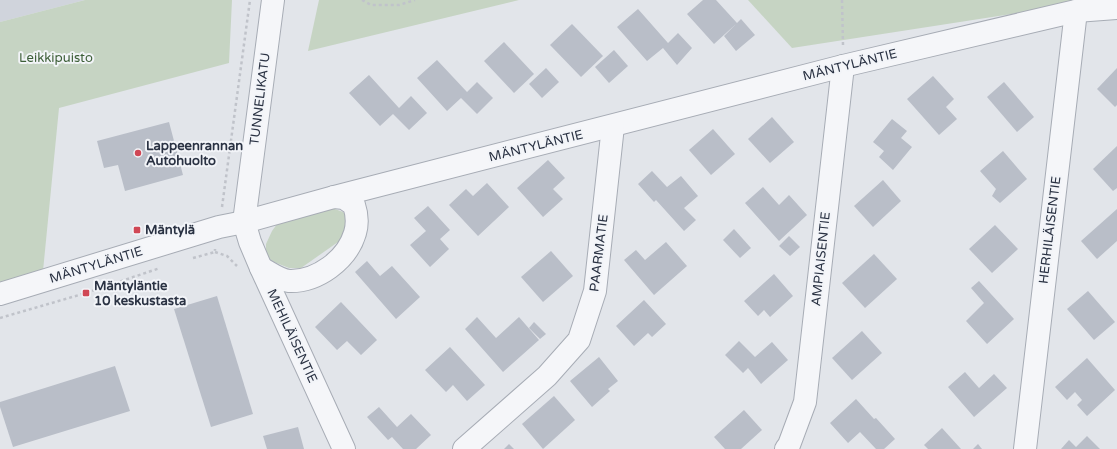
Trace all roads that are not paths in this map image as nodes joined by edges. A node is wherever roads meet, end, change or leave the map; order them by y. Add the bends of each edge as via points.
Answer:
1 (273, 0) edge
2 (1117, 8) edge
3 (1076, 11) junction
4 (843, 66) junction
5 (613, 126) junction
6 (334, 197) junction
7 (244, 222) junction
8 (261, 268) junction
9 (0, 294) edge
10 (344, 449) edge
11 (464, 449) edge
12 (786, 449) edge
13 (1025, 449) edge

1 - 7 street, TUNNELIKATU
2 - 3 street, MÄNTYLÄNTIE
3 - 4 street, MÄNTYLÄNTIE
3 - 13 street, HERHILÄISENTIE
4 - 5 street, MÄNTYLÄNTIE
4 - 12 street, AMPIAISENTIE via 805,402
5 - 6 street, MÄNTYLÄNTIE
5 - 11 street, PAARMATIE via 595,291 579,340 547,376
6 - 7 street, MÄNTYLÄNTIE
6 - 8 street via 344,198 354,205 357,218 356,232 341,257 322,272 299,280 287,281
7 - 8 street, MEHILÄISENTIE
7 - 9 street, MÄNTYLÄNTIE
8 - 10 street, MEHILÄISENTIE

